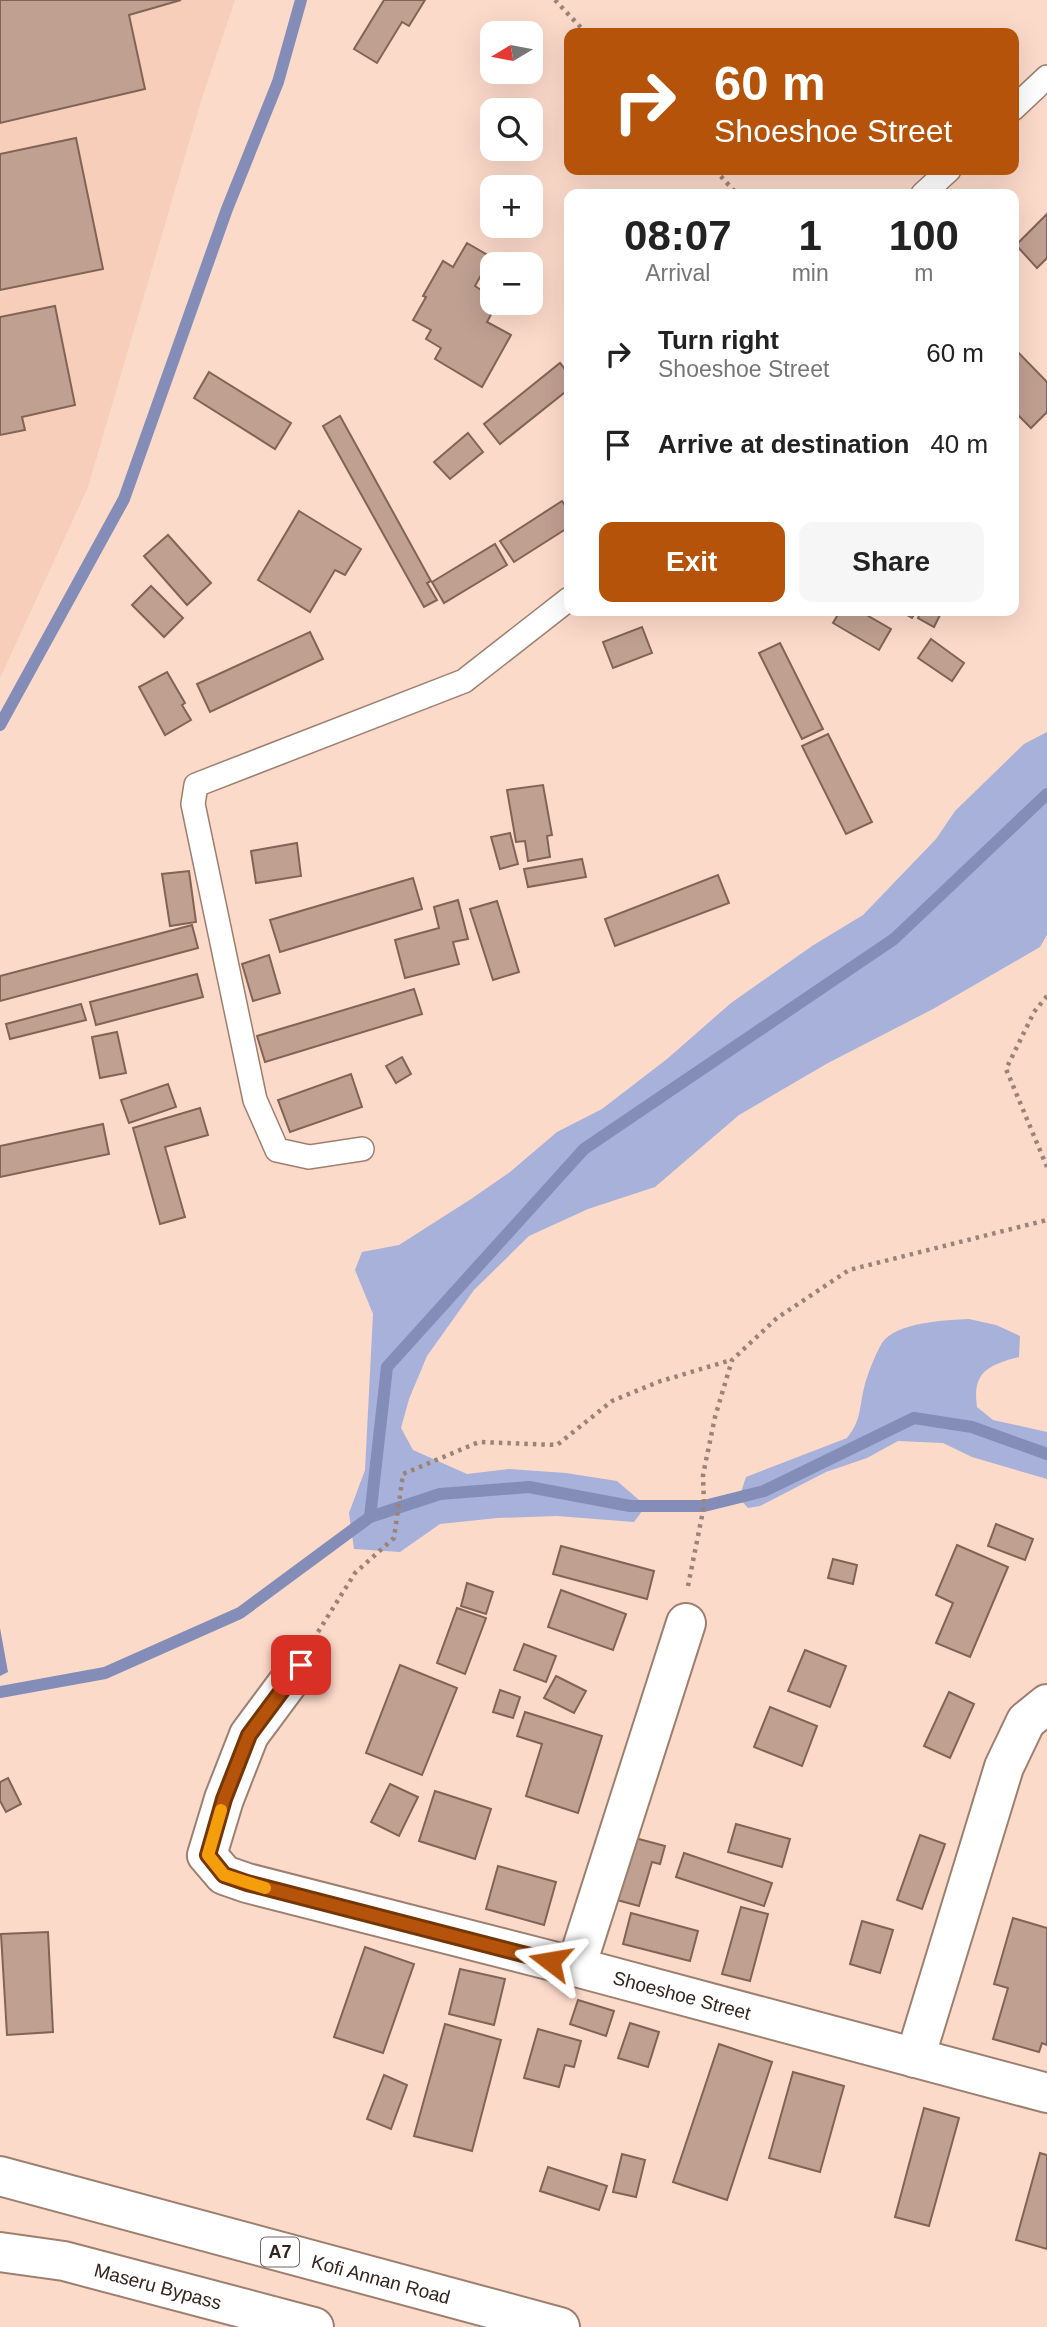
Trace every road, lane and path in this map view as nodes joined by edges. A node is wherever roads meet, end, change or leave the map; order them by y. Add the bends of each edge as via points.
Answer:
1 (555, 0) edge
2 (581, 28) edge
3 (1047, 77) edge
4 (1019, 103) edge
5 (720, 175) edge
6 (944, 175) edge
7 (732, 189) edge
8 (928, 189) edge
9 (564, 603) edge
10 (1047, 996) edge
11 (362, 1149) dead end
12 (1047, 1167) edge
13 (1047, 1220) edge
14 (732, 1360) junction
15 (686, 1623) joint
16 (301, 1665) joint
17 (1047, 1704) edge
18 (576, 1967) junction
19 (915, 2057) junction
20 (1047, 2093) edge
21 (0, 2176) edge
22 (0, 2252) edge
23 (314, 2327) edge
24 (560, 2327) edge

1 - 2 path
3 - 4 lane
5 - 7 path
6 - 8 lane
9 - 11 lane via 464,681 196,785 193,804 254,1100 271,1138 277,1150 309,1157
10 - 12 path via 1006,1069
13 - 14 path via 849,1270 776,1318
14 - 15 path via 703,1475 704,1506 686,1591
14 - 16 path via 612,1401 557,1445 479,1442 403,1474 394,1538 355,1573
15 - 18 street
16 - 18 street, Shoeshoe Street via 249,1735 224,1799 208,1855 224,1875
17 - 19 street via 1026,1721 1004,1767
18 - 19 street, Shoeshoe Street
19 - 20 street, Shoeshoe Street
21 - 24 street, Kofi Annan Road / A7
22 - 23 street, Maseru Bypass via 64,2260

